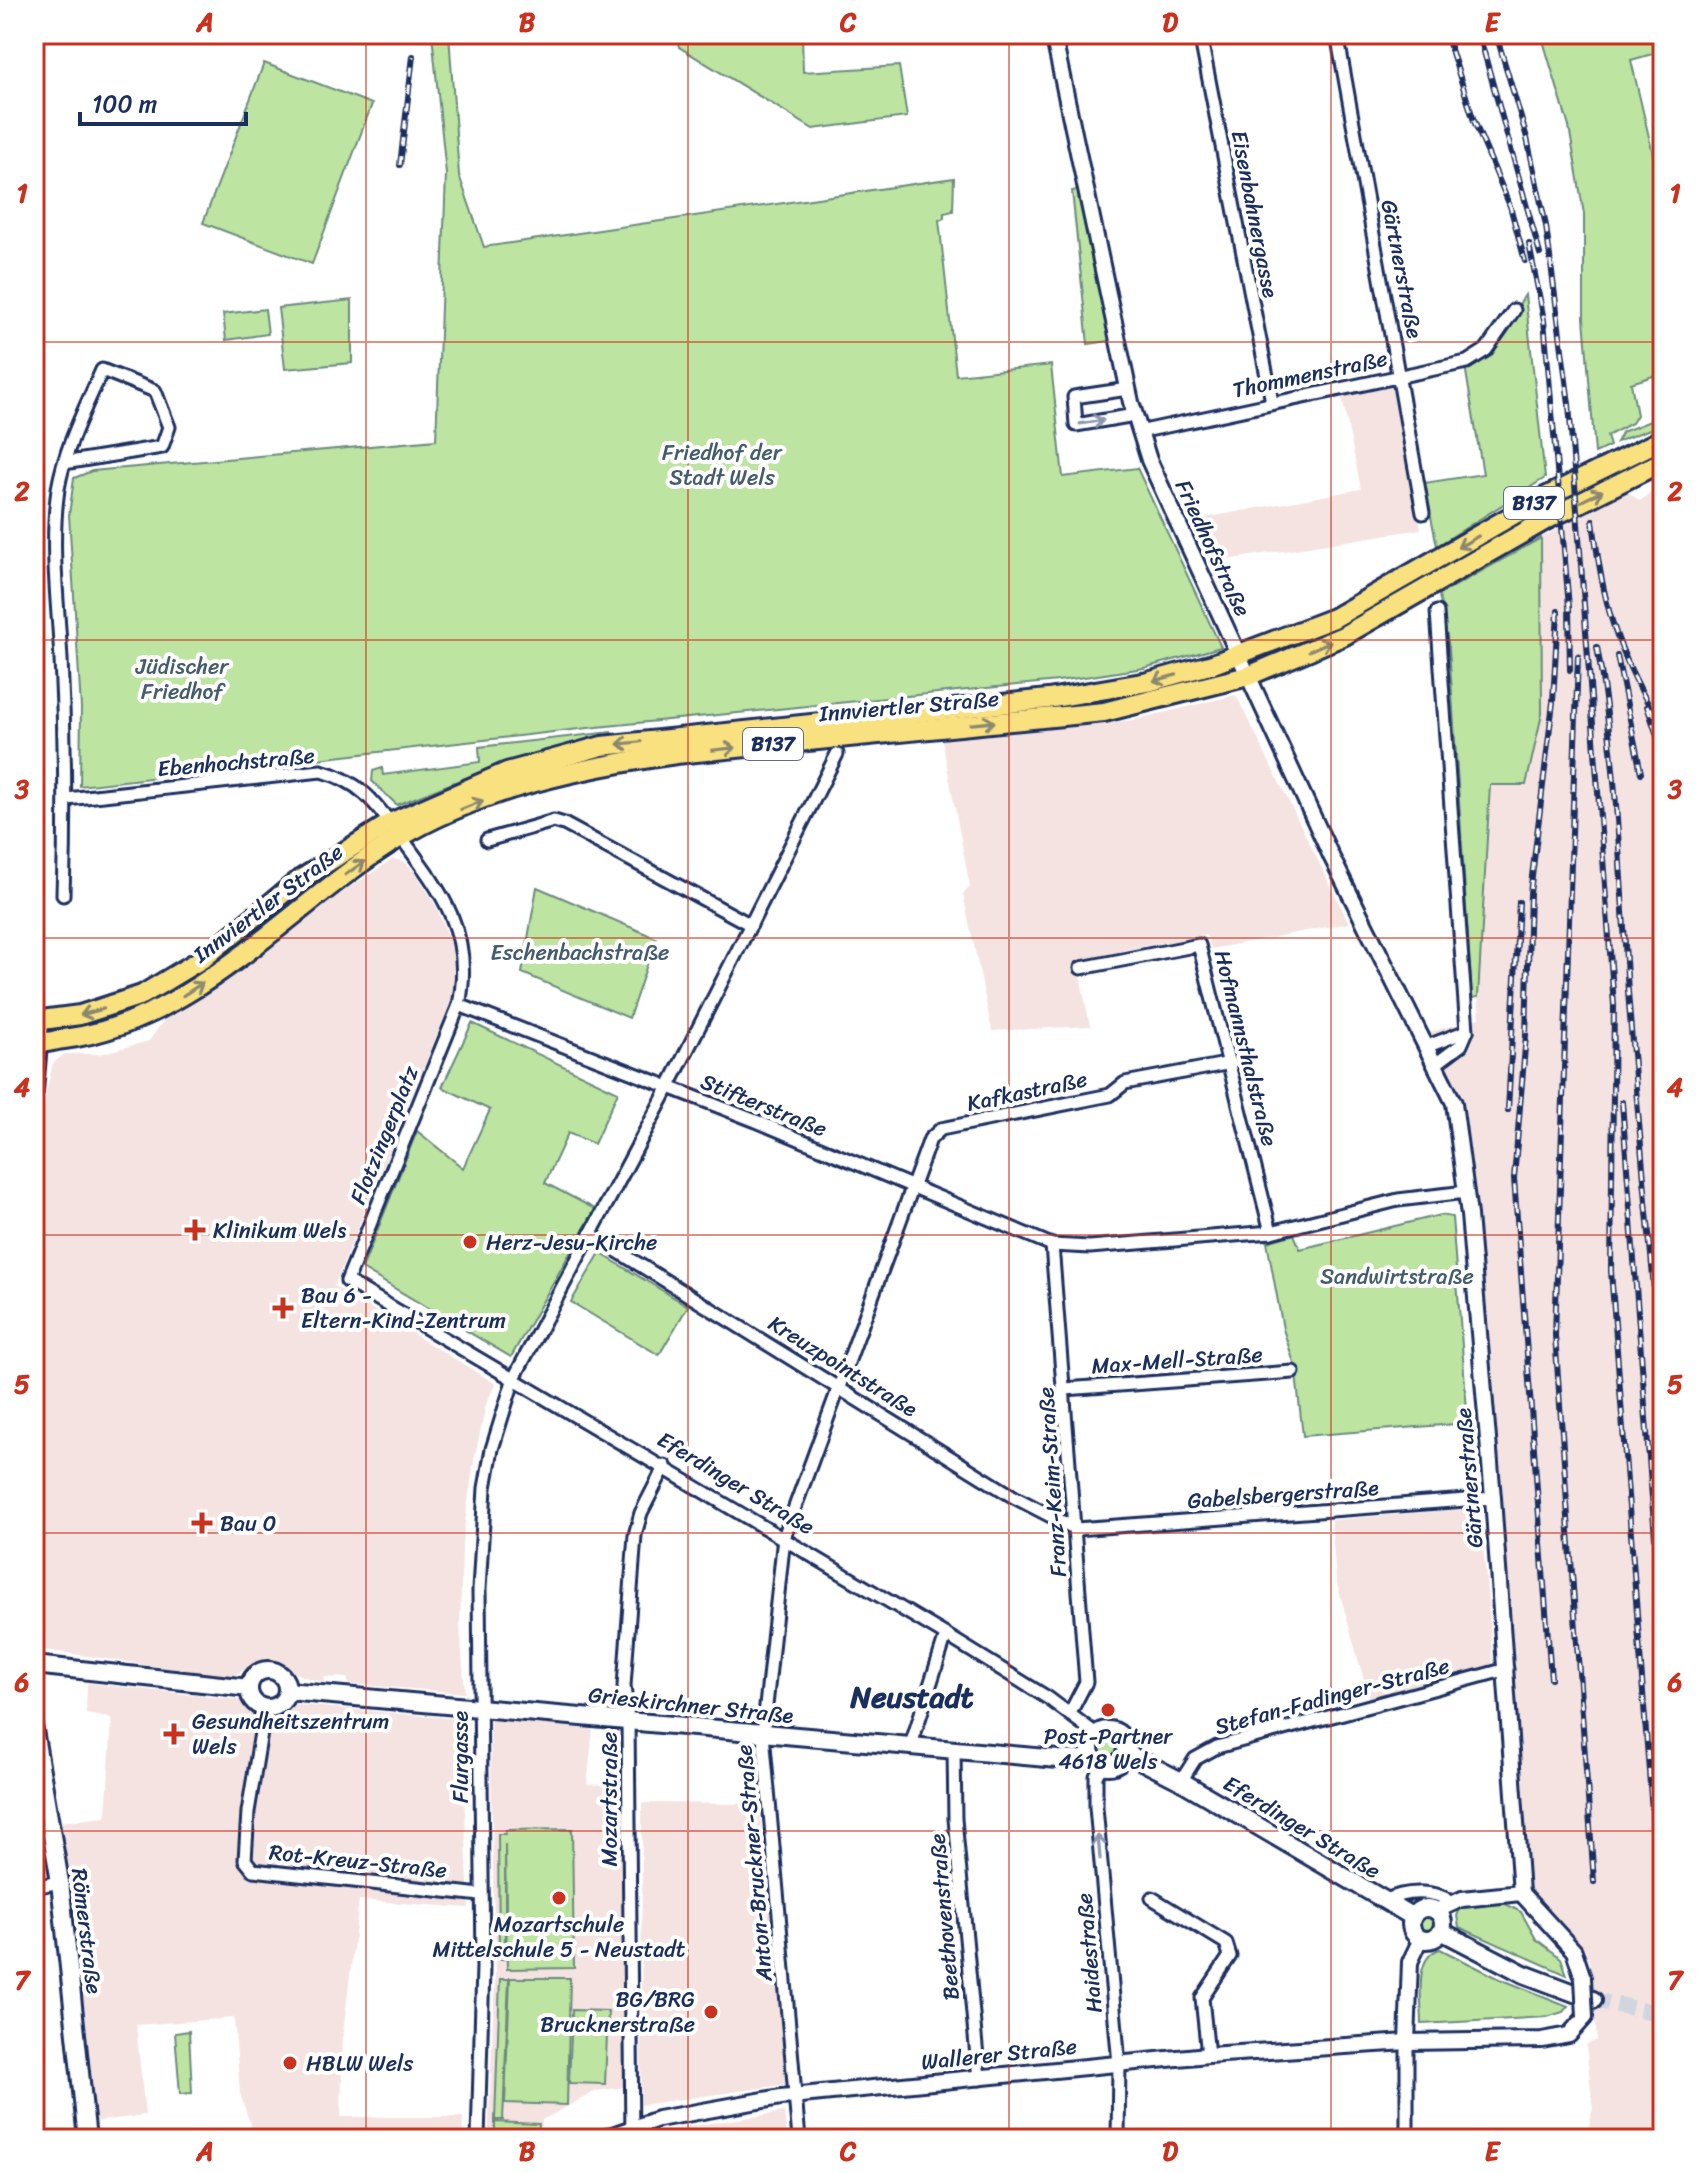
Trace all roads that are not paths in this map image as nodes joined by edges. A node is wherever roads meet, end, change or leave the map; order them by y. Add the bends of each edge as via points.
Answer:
1 (1053, 34) edge
2 (1200, 34) edge
3 (1337, 34) edge
4 (1514, 310) dead end
5 (1400, 376) junction
6 (1128, 389) junction
7 (1272, 402) junction
8 (1135, 415) junction
9 (1139, 432) junction
10 (1663, 439) edge
11 (1663, 461) edge
12 (64, 463) junction
13 (1423, 513) dead end
14 (1437, 612) dead end
15 (1239, 655) junction
16 (1248, 676) junction
17 (837, 754) dead end
18 (67, 799) junction
19 (395, 830) junction
20 (487, 840) dead end
21 (63, 895) dead end
22 (751, 925) junction
23 (1081, 968) dead end
24 (459, 1005) junction
25 (37, 1021) edge
26 (1467, 1031) junction
27 (37, 1044) edge
28 (1428, 1046) junction
29 (1231, 1063) junction
30 (1437, 1063) junction
31 (668, 1088) junction
32 (34, 1091) edge
33 (911, 1187) junction
34 (1466, 1192) junction
35 (1271, 1232) junction
36 (590, 1234) junction
37 (1052, 1245) junction
38 (347, 1281) joint
39 (1293, 1372) dead end
40 (514, 1378) junction
41 (838, 1385) junction
42 (1065, 1389) junction
43 (665, 1466) junction
44 (1493, 1498) junction
45 (1076, 1529) junction
46 (784, 1537) junction
47 (946, 1635) junction
48 (34, 1665) edge
49 (1507, 1669) junction
50 (249, 1688) junction
51 (287, 1691) junction
52 (479, 1707) junction
53 (265, 1708) junction
54 (1070, 1713) junction
55 (628, 1720) junction
56 (34, 1730) edge
57 (763, 1734) junction
58 (1096, 1734) junction
59 (910, 1748) junction
60 (954, 1750) junction
61 (1126, 1753) junction
62 (1097, 1761) junction
63 (38, 1775) edge
64 (1181, 1781) junction
65 (60, 1882) junction
66 (34, 1887) edge
67 (1521, 1893) junction
68 (481, 1895) junction
69 (1152, 1898) dead end
70 (1384, 1901) junction
71 (1451, 1902) junction
72 (1436, 1911) junction
73 (1413, 1917) junction
74 (1441, 1931) junction
75 (1421, 1939) junction
76 (1593, 2000) tunnel mouth
77 (1407, 2042) junction
78 (1208, 2055) junction
79 (1119, 2064) junction
80 (979, 2079) junction
81 (793, 2096) junction
82 (631, 2132) edge
83 (87, 2139) edge
84 (478, 2139) edge
85 (601, 2139) edge
86 (799, 2139) edge
87 (1118, 2139) edge
88 (1407, 2139) edge

1 - 6 street, Friedhofstraße
2 - 7 street, Eisenbahnergasse
3 - 5 street, Gärtnerstraße
4 - 5 street, Thommenstraße via 1486,350 1467,362
5 - 7 street, Thommenstraße
5 - 13 street, Gärtnerstraße
6 - 8 street, Friedhofstraße
6 -> 8 street via 1074,397 1076,425
7 - 9 street, Thommenstraße
8 - 9 street, Friedhofstraße
9 - 15 street, Friedhofstraße
10 -> 15 main road, Innviertler Straße / B137 via 1541,499 1374,598
16 -> 11 main road, Innviertler Straße / B137 via 1369,623 1544,521
12 - 12 street via 162,447 169,427 155,391 102,370
12 - 18 street via 54,521
14 - 26 street
15 - 16 street, Friedhofstraße
15 -> 19 main road, Innviertler Straße / B137 via 1148,682 1048,699 602,746 507,772
19 -> 16 main road, Innviertler Straße / B137 via 526,785 614,763 1104,712
16 - 28 street, Friedhofstraße via 1332,858
17 - 22 street
18 - 19 street, Ebenhochstraße via 321,771 359,786
18 - 21 street
19 - 24 street, Ebenhochstraße via 433,878 459,933
19 -> 25 main road, Innviertler Straße / B137 via 298,881 205,957 154,988 115,1005
27 -> 19 main road, Innviertler Straße / B137 via 123,1024 178,998 217,973
20 - 22 street via 554,821 564,824
22 - 31 street
23 - 29 street, Hofmannsthalstraße via 1199,945
24 - 31 street, Stifterstraße
24 - 38 street, Flotzingerplatz
25 - 27 main road
26 - 28 street
26 - 30 street via 1461,1045
27 - 32 main road
28 - 30 street, Gärtnerstraße
29 - 33 street, Kafkastraße via 1130,1081 1110,1095 941,1129 930,1139
29 - 35 street, Hofmannsthalstraße
30 - 34 street, Gärtnerstraße via 1458,1120
31 - 33 street, Stifterstraße
31 - 36 street
33 - 37 street, Stifterstraße
33 - 41 street, Kafkastraße
34 - 35 street via 1398,1200
34 - 44 street, Gärtnerstraße
35 - 37 street via 1090,1247
36 - 40 street
36 - 41 street, Kreuzpointstraße
37 - 42 street, Franz-Keim-Straße
38 - 40 street, Eferdinger Straße
39 - 42 street, Max-Mell-Straße
40 - 43 street, Eferdinger Straße
40 - 52 street, Flurgasse via 485,1488
41 - 45 street, Kreuzpointstraße via 1014,1497
41 - 46 street, Anton-Bruckner-Straße
42 - 45 street, Franz-Keim-Straße
43 - 46 street, Eferdinger Straße
43 - 55 street, Mozartstraße via 635,1535 624,1686
44 - 45 street, Gabelsbergerstraße
44 - 49 street, Gärtnerstraße
45 - 54 street, Franz-Keim-Straße via 1086,1682
46 - 47 street, Eferdinger Straße
46 - 57 street, Anton-Bruckner-Straße
47 - 54 street, Eferdinger Straße
47 - 59 street
48 - 50 main road
49 - 64 street, Stefan-Fadinger-Straße via 1217,1747 1195,1759
49 - 67 street, Gärtnerstraße
50 - 51 main road via 253,1677 270,1670 285,1681
50 - 53 main road via 255,1703
51 - 52 main road, Grieskirchner Straße
51 - 53 main road via 274,1707
52 - 55 main road, Grieskirchner Straße
52 - 68 street, Flurgasse
53 - 68 street, Rot-Kreuz-Straße via 248,1812 245,1860 253,1870
54 - 58 street, Eferdinger Straße
55 - 57 main road, Grieskirchner Straße
55 - 82 street, Mozartstraße
56 - 63 main road, Römerstraße
57 - 59 main road, Grieskirchner Straße
57 - 81 street, Anton-Bruckner-Straße
58 - 61 main road via 1108,1729 1119,1733
58 - 62 main road via 1089,1748
59 - 60 main road, Grieskirchner Straße
60 - 62 main road, Grieskirchner Straße
60 - 80 street, Beethovenstraße via 955,1819
61 - 62 main road via 1120,1762
61 - 64 main road, Eferdinger Straße
79 -> 62 street, Haidestraße via 1096,1807
63 - 65 main road, Römerstraße
64 - 70 main road, Eferdinger Straße
65 - 66 street
65 - 83 main road, Römerstraße
67 - 71 street
67 - 77 street, Wallerer Straße, bridge via 1574,1951 1583,1978 1585,2017 1575,2031 1557,2038
68 - 84 street, Flurgasse
69 - 78 street via 1226,1943 1230,1956 1202,1998
70 - 71 street via 1396,1895 1439,1893
70 - 73 main road, Eferdinger Straße
71 - 72 street
72 - 73 main road via 1423,1909
72 - 74 main road
73 - 75 main road via 1412,1930
74 - 75 main road via 1432,1939
74 - 76 main road via 1524,1974
75 - 77 street via 1410,1962
77 - 78 street, Wallerer Straße
77 - 88 street
78 - 79 street, Wallerer Straße
79 - 80 street, Wallerer Straße
79 - 87 street, Haidestraße
80 - 81 street, Wallerer Straße
81 - 82 street, Wallerer Straße
81 - 86 street, Anton-Bruckner-Straße
82 - 85 street, Wallerer Straße

